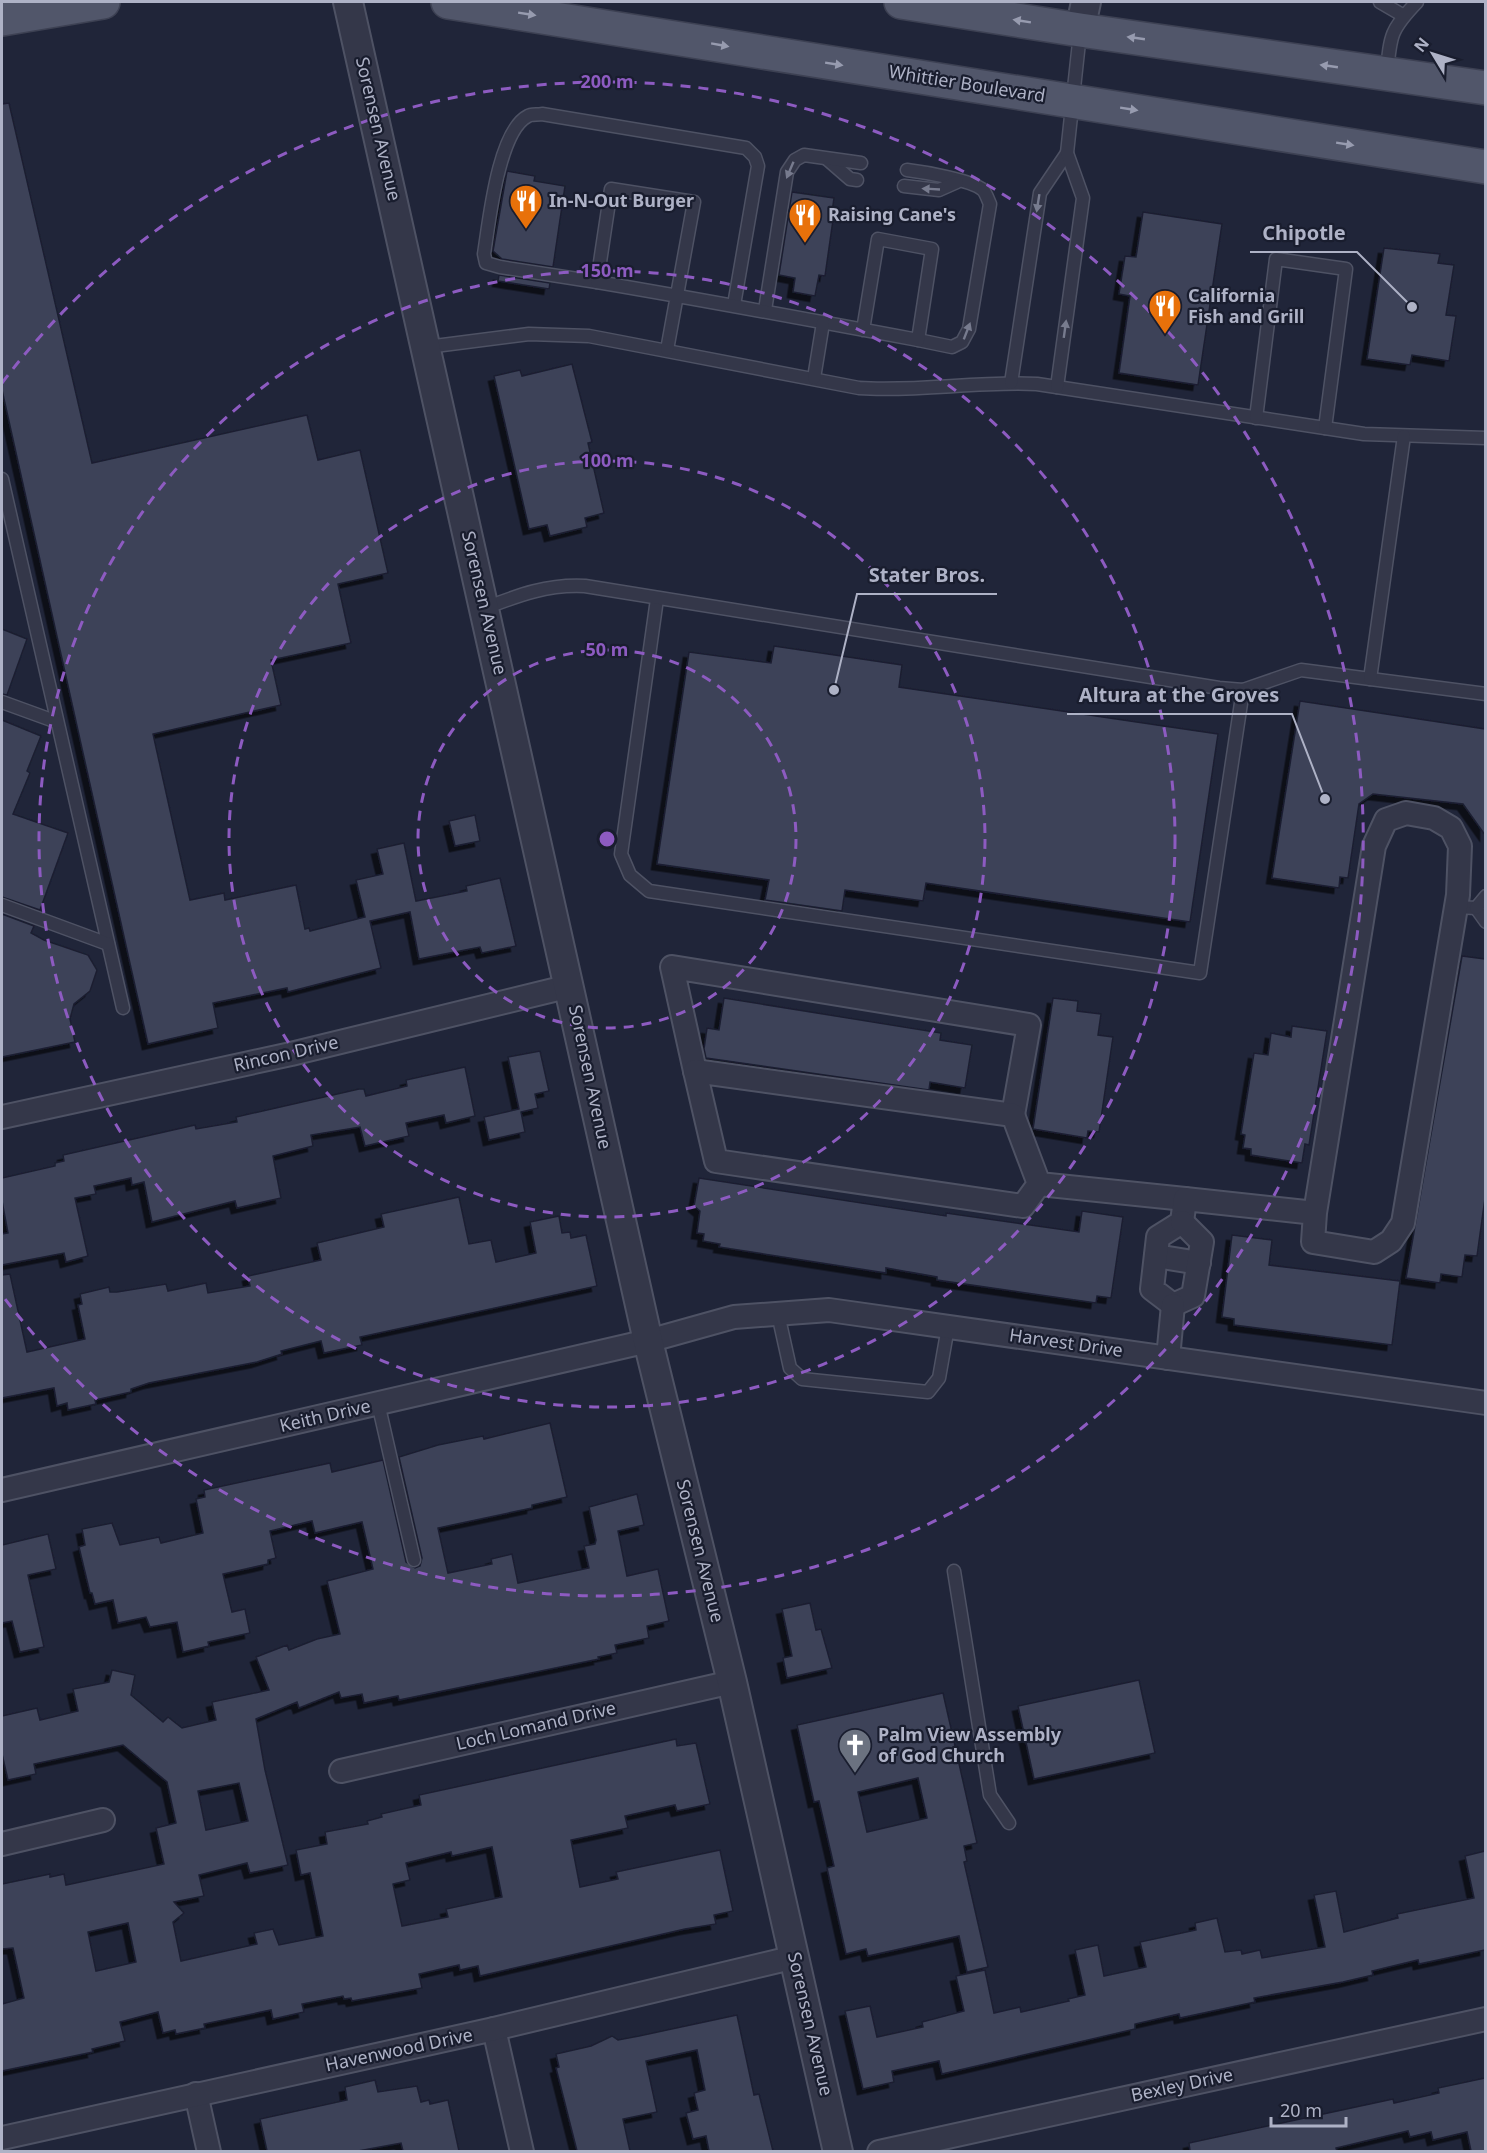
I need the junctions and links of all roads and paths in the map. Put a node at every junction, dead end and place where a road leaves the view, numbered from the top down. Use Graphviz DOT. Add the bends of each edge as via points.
graph roads {
  1 [pos="103,2"];
  2 [pos="348,2"];
  3 [pos="448,2"];
  4 [pos="901,2"];
  5 [pos="1380,2"];
  6 [pos="1418,2"];
  7 [pos="1083,16"];
  8 [pos="1404,16"];
  9 [pos="2,19"];
  10 [pos="1387,74"];
  11 [pos="1485,88"];
  12 [pos="1071,100"];
  13 [pos="1067,153"];
  14 [pos="827,159"];
  15 [pos="861,163"];
  16 [pos="1485,167"];
  17 [pos="907,170"];
  18 [pos="857,180"];
  19 [pos="957,182"];
  20 [pos="904,186"];
  21 [pos="597,282"];
  22 [pos="677,296"];
  23 [pos="734,305"];
  24 [pos="765,310"];
  25 [pos="823,323"];
  26 [pos="863,330"];
  27 [pos="918,340"];
  28 [pos="427,347"];
  29 [pos="667,350"];
  30 [pos="814,378"];
  31 [pos="1011,382"];
  32 [pos="1057,387"];
  33 [pos="1257,418"];
  34 [pos="1325,428"];
  35 [pos="1404,436"];
  36 [pos="1485,438"];
  37 [pos="2,479"];
  38 [pos="4,504"];
  39 [pos="657,598"];
  40 [pos="485,608"];
  41 [pos="1370,678"];
  42 [pos="1243,690"];
  43 [pos="1485,694"];
  44 [pos="2,702"];
  45 [pos="57,722"];
  46 [pos="1485,896"];
  47 [pos="2,905"];
  48 [pos="1466,908"];
  49 [pos="1485,922"];
  50 [pos="108,944"];
  51 [pos="570,986"];
  52 [pos="123,1008"];
  53 [pos="695,1071"];
  54 [pos="1013,1115"];
  55 [pos="2,1117"];
  56 [pos="1039,1184"];
  57 [pos="1185,1199"];
  58 [pos="1315,1213"];
  59 [pos="1182,1222"];
  60 [pos="1156,1256"];
  61 [pos="1199,1263"];
  62 [pos="1173,1305"];
  63 [pos="778,1314"];
  64 [pos="948,1327"];
  65 [pos="648,1341"];
  66 [pos="1168,1358"];
  67 [pos="378,1403"];
  68 [pos="1485,1403"];
  69 [pos="2,1490"];
  70 [pos="414,1560"];
  71 [pos="954,1570"];
  72 [pos="732,1682"];
  73 [pos="341,1771"];
  74 [pos="104,1820"];
  75 [pos="1008,1823"];
  76 [pos="2,1844"];
  77 [pos="795,1957"];
  78 [pos="1485,2019"];
  79 [pos="494,2029"];
  80 [pos="196,2094"];
  81 [pos="2,2138"];
  82 [pos="209,2151"];
  83 [pos="522,2151"];
  84 [pos="838,2151"];
  85 [pos="879,2151"];
  1 -- 9 [label="main road"];
  2 -- 28 [label="street, Sorensen Avenue"];
  3 -- 12 [label="main road, Whittier Boulevard, one-way"];
  7 -- 4 [label="main road, one-way"];
  5 -- 8 [label="lane"];
  6 -- 8 [label="lane"];
  10 -- 7 [label="main road, one-way"];
  7 -- 12 [label="lane"];
  8 -- 10 [label="lane" via="1395,24"];
  10 -- 11 [label="main road"];
  12 -- 13 [label="lane"];
  12 -- 16 [label="main road, Whittier Boulevard, one-way"];
  13 -- 31 [label="lane, one-way" via="1040,193"];
  32 -- 13 [label="lane, one-way" via="1083,198"];
  14 -- 15 [label="lane"];
  14 -- 18 [label="lane" via="849,179"];
  14 -- 24 [label="lane, one-way" via="804,155 787,172"];
  17 -- 19 [label="lane"];
  19 -- 20 [label="lane, one-way" via="939,190"];
  27 -- 19 [label="lane, one-way" via="952,347 962,342 969,329 990,204 983,190"];
  21 -- 22 [label="lane"];
  21 -- 22 [label="lane" via="611,189 694,202"];
  21 -- 23 [label="lane" via="486,263 484,255 501,158 519,124 529,115 746,148 758,166"];
  22 -- 23 [label="lane"];
  22 -- 29 [label="lane"];
  23 -- 24 [label="lane"];
  24 -- 25 [label="lane"];
  25 -- 26 [label="lane"];
  25 -- 30 [label="lane"];
  26 -- 27 [label="lane"];
  26 -- 27 [label="lane" via="878,239 932,249"];
  28 -- 29 [label="lane" via="562,333"];
  28 -- 40 [label="street, Sorensen Avenue"];
  29 -- 30 [label="lane"];
  30 -- 31 [label="lane" via="890,390"];
  31 -- 32 [label="lane"];
  32 -- 33 [label="lane"];
  33 -- 34 [label="lane"];
  33 -- 34 [label="lane" via="1276,259 1346,269"];
  34 -- 35 [label="lane"];
  35 -- 36 [label="lane"];
  35 -- 41 [label="lane"];
  37 -- 38 [label="lane"];
  38 -- 45 [label="lane"];
  39 -- 40 [label="lane" via="559,584"];
  39 -- 42 [label="lane"];
  39 -- 42 [label="lane" via="621,854 630,875 649,891 1200,973"];
  40 -- 51 [label="street, Sorensen Avenue"];
  41 -- 42 [label="lane" via="1301,670"];
  41 -- 43 [label="lane"];
  44 -- 45 [label="lane"];
  45 -- 50 [label="lane"];
  46 -- 48 [label="lane"];
  47 -- 50 [label="lane"];
  48 -- 49 [label="lane"];
  48 -- 58 [label="street" via="1403,1223 1391,1241 1374,1252 1312,1242"];
  48 -- 58 [label="street" via="1460,846 1451,828 1434,818 1406,813 1386,820 1374,846"];
  50 -- 52 [label="lane"];
  51 -- 55 [label="street, Rincon Drive" via="291,1054"];
  51 -- 65 [label="street, Sorensen Avenue"];
  53 -- 54 [label="street"];
  53 -- 54 [label="street" via="672,967 1029,1025"];
  53 -- 56 [label="street" via="716,1161 1023,1206"];
  54 -- 56 [label="street"];
  56 -- 57 [label="street"];
  57 -- 58 [label="street"];
  57 -- 59 [label="street"];
  59 -- 60 [label="street" via="1158,1237"];
  59 -- 61 [label="street" via="1202,1242"];
  60 -- 61 [label="street"];
  60 -- 62 [label="street" via="1152,1289"];
  61 -- 62 [label="street" via="1193,1296"];
  62 -- 66 [label="street"];
  63 -- 64 [label="street, Harvest Drive" via="829,1310"];
  63 -- 64 [label="lane" via="790,1368 802,1379 928,1392 939,1378"];
  63 -- 65 [label="street, Harvest Drive" via="734,1317"];
  64 -- 66 [label="street, Harvest Drive"];
  65 -- 67 [label="street, Keith Drive"];
  65 -- 72 [label="street, Sorensen Avenue"];
  66 -- 68 [label="street, Harvest Drive"];
  67 -- 69 [label="street, Keith Drive"];
  67 -- 70 [label="lane"];
  71 -- 75 [label="lane" via="990,1795"];
  72 -- 73 [label="street, Loch Lomand Drive"];
  72 -- 77 [label="street, Sorensen Avenue"];
  74 -- 76 [label="street"];
  77 -- 79 [label="street, Havenwood Drive"];
  77 -- 84 [label="street, Sorensen Avenue"];
  78 -- 85 [label="street, Bexley Drive"];
  79 -- 80 [label="street, Havenwood Drive"];
  79 -- 83 [label="street"];
  80 -- 81 [label="street, Havenwood Drive"];
  80 -- 82 [label="street"];
}
